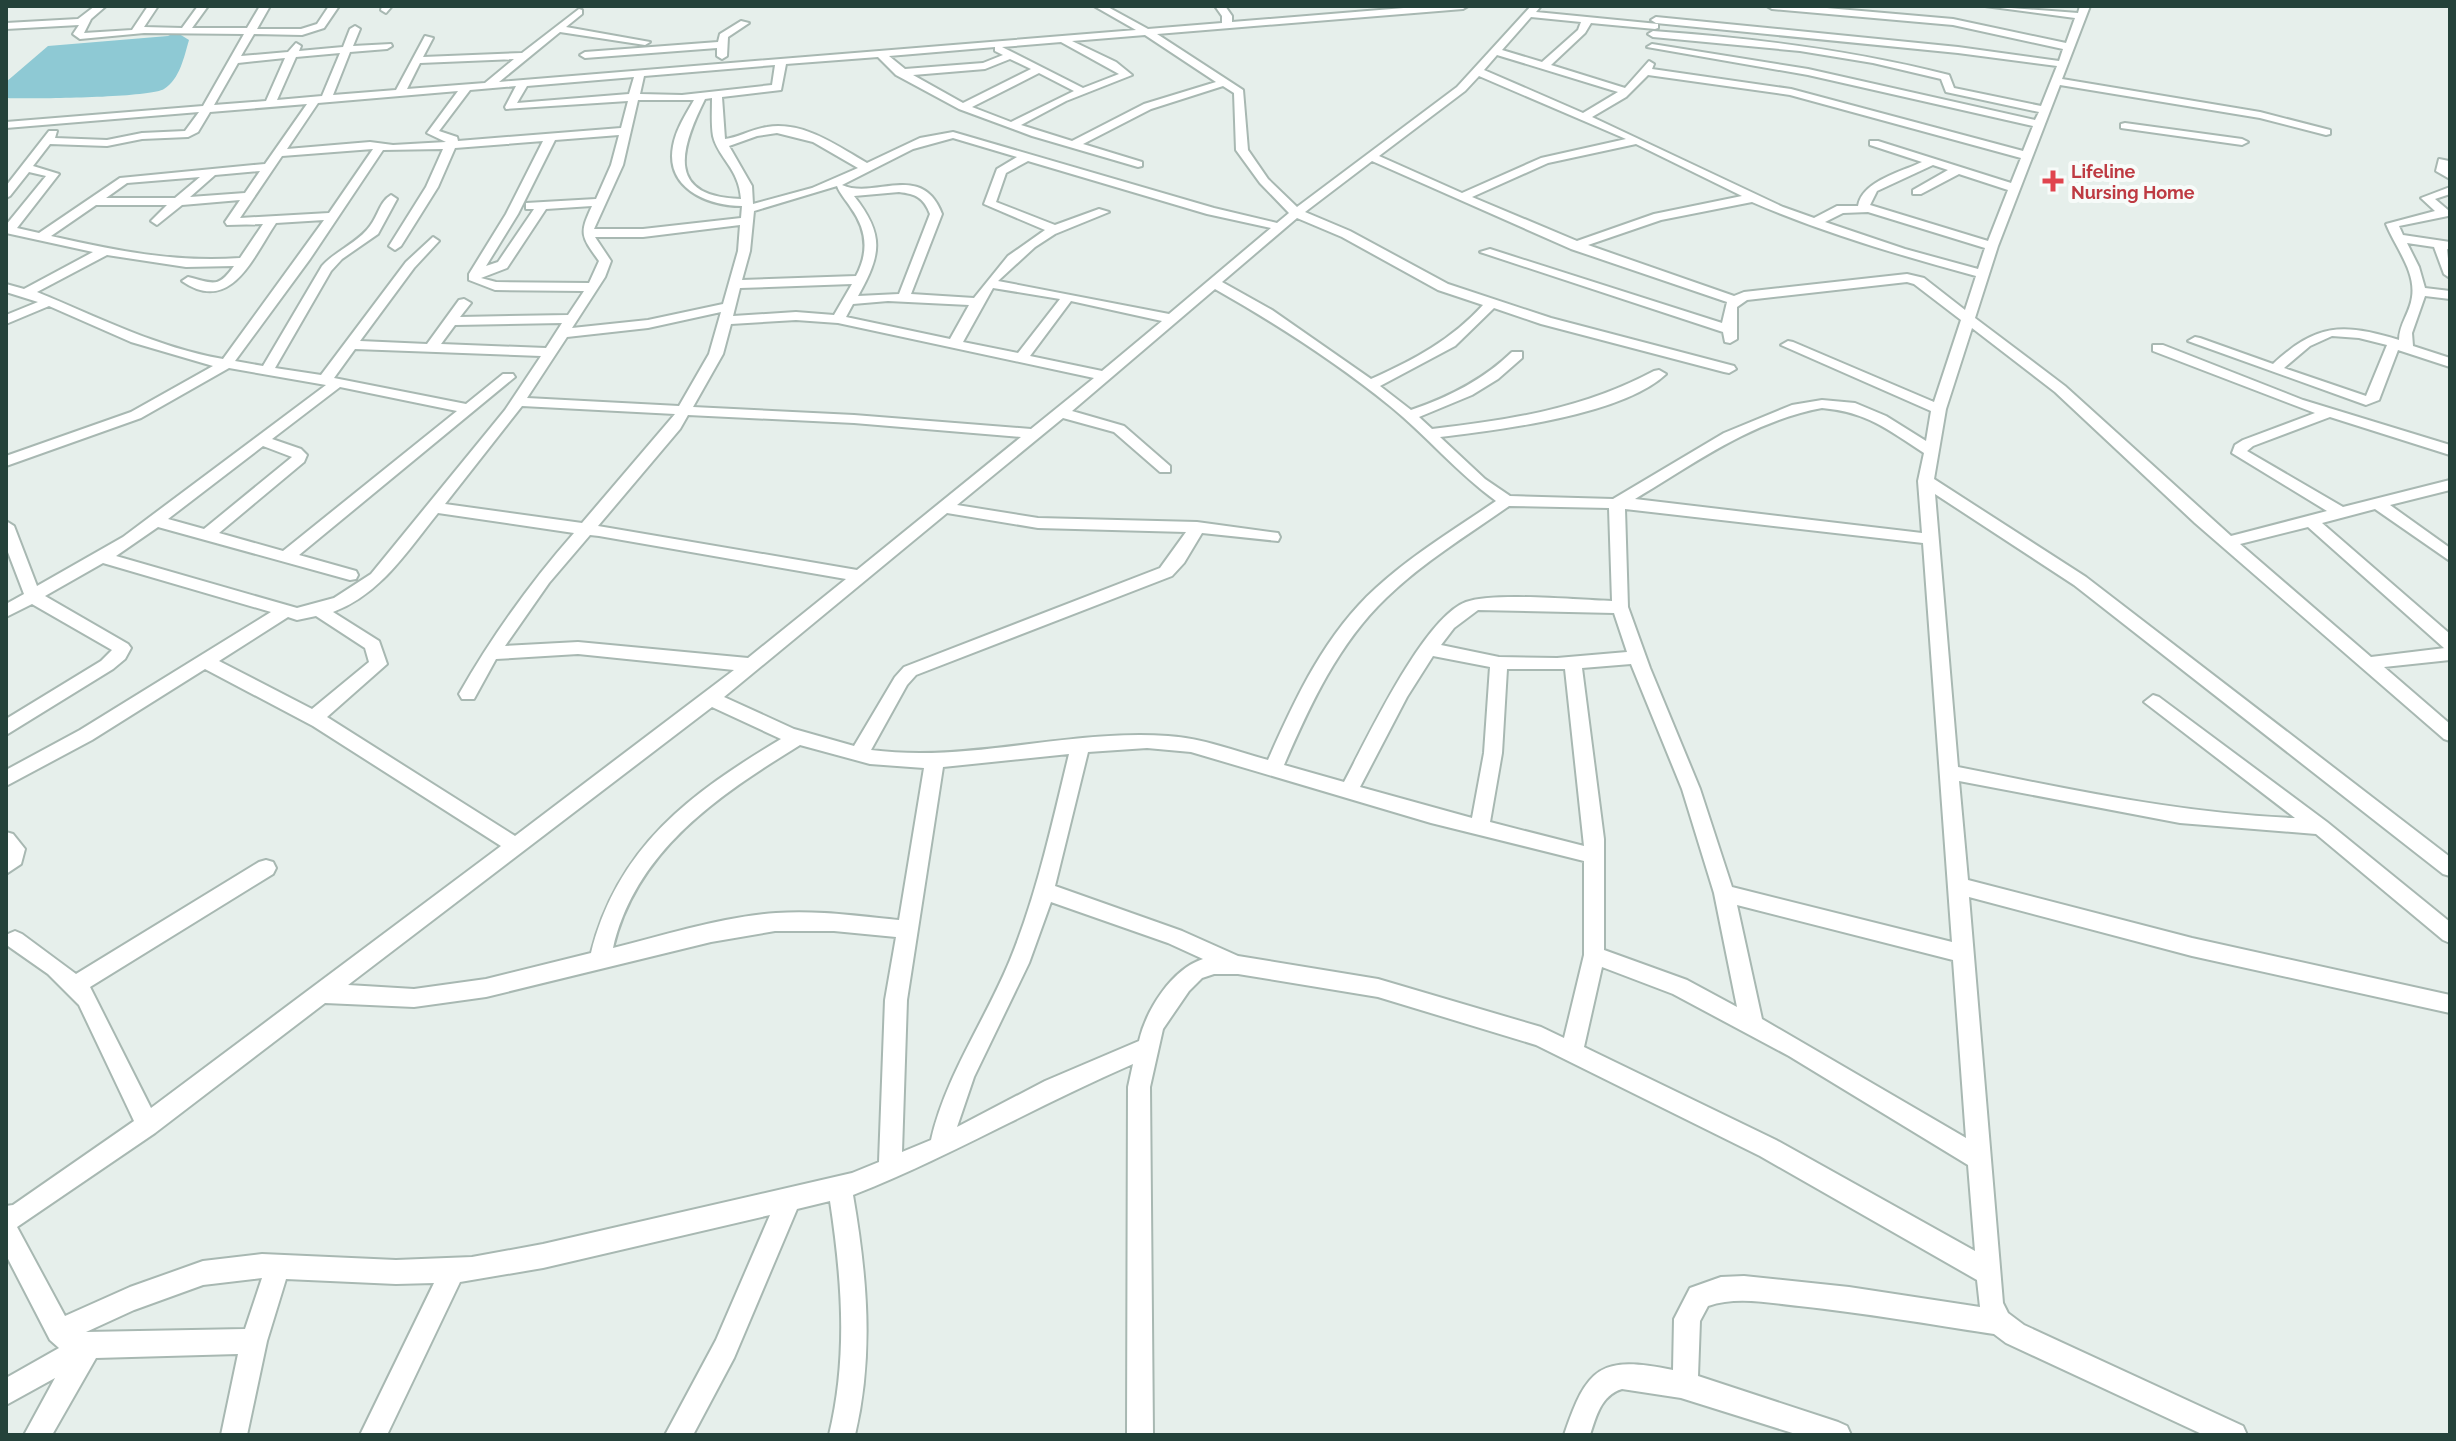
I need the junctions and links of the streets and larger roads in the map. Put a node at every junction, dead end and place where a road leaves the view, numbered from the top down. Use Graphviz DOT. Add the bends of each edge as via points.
graph roads {
  1 [pos="102,6"];
  2 [pos="153,6"];
  3 [pos="203,6"];
  4 [pos="265,6"];
  5 [pos="334,6"];
  6 [pos="1099,6"];
  7 [pos="1220,6"];
  8 [pos="1463,6"];
  9 [pos="1660,6"];
  10 [pos="1769,6"];
  11 [pos="1990,6"];
  12 [pos="1392,8"];
  13 [pos="1532,10"];
  14 [pos="2083,11"];
  15 [pos="579,12"];
  16 [pos="87,20"];
  17 [pos="1587,20"];
  18 [pos="744,23"];
  19 [pos="6,26"];
  20 [pos="1227,27"];
  21 [pos="1655,27"];
  22 [pos="355,29"];
  23 [pos="558,29"];
  24 [pos="185,30"];
  25 [pos="1771,31"];
  26 [pos="140,32"];
  27 [pos="249,32"];
  28 [pos="302,32"];
  29 [pos="1147,32"];
  30 [pos="604,36"];
  31 [pos="428,38"];
  32 [pos="1070,40"];
  33 [pos="645,42"];
  34 [pos="995,44"];
  35 [pos="722,45"];
  36 [pos="387,46"];
  37 [pos="1652,47"];
  38 [pos="346,50"];
  39 [pos="1496,51"];
  40 [pos="1044,52"];
  41 [pos="879,53"];
  42 [pos="292,55"];
  43 [pos="585,55"];
  44 [pos="524,56"];
  45 [pos="1008,56"];
  46 [pos="1032,57"];
  47 [pos="233,60"];
  48 [pos="417,60"];
  49 [pos="781,62"];
  50 [pos="1021,62"];
  51 [pos="1546,64"];
  52 [pos="2062,64"];
  53 [pos="722,66"];
  54 [pos="1038,70"];
  55 [pos="1477,71"];
  56 [pos="1647,72"];
  57 [pos="640,73"];
  58 [pos="900,73"];
  59 [pos="463,76"];
  60 [pos="574,79"];
  61 [pos="523,83"];
  62 [pos="684,83"];
  63 [pos="1225,83"];
  64 [pos="487,86"];
  65 [pos="1082,91"];
  66 [pos="1625,91"];
  67 [pos="400,92"];
  68 [pos="2125,92"];
  69 [pos="717,95"];
  70 [pos="701,96"];
  71 [pos="634,97"];
  72 [pos="320,99"];
  73 [pos="270,103"];
  74 [pos="963,107"];
  75 [pos="2125,107"];
  76 [pos="205,109"];
  77 [pos="1585,116"];
  78 [pos="2042,117"];
  79 [pos="63,120"];
  80 [pos="1015,124"];
  81 [pos="2201,124"];
  82 [pos="6,125"];
  83 [pos="626,131"];
  84 [pos="2326,132"];
  85 [pos="551,137"];
  86 [pos="1637,140"];
  87 [pos="47,141"];
  88 [pos="2242,142"];
  89 [pos="1874,143"];
  90 [pos="1075,144"];
  91 [pos="451,145"];
  92 [pos="723,145"];
  93 [pos="380,146"];
  94 [pos="279,153"];
  95 [pos="1028,156"];
  96 [pos="2027,156"];
  97 [pos="1371,157"];
  98 [pos="1933,161"];
  99 [pos="2443,161"];
  100 [pos="1138,164"];
  101 [pos="270,167"];
  102 [pos="26,168"];
  103 [pos="867,168"];
  104 [pos="1959,169"];
  105 [pos="213,171"];
  106 [pos="2450,176"];
  107 [pos="842,188"];
  108 [pos="2015,188"];
  109 [pos="2450,190"];
  110 [pos="1917,192"];
  111 [pos="6,194"];
  112 [pos="248,196"];
  113 [pos="1461,198"];
  114 [pos="1752,198"];
  115 [pos="391,199"];
  116 [pos="92,201"];
  117 [pos="178,202"];
  118 [pos="599,202"];
  119 [pos="542,206"];
  120 [pos="515,207"];
  121 [pos="1865,207"];
  122 [pos="748,211"];
  123 [pos="1103,212"];
  124 [pos="1296,213"];
  125 [pos="333,216"];
  126 [pos="2446,216"];
  127 [pos="157,221"];
  128 [pos="271,221"];
  129 [pos="1813,223"];
  130 [pos="1280,227"];
  131 [pos="1054,229"];
  132 [pos="10,233"];
  133 [pos="589,233"];
  134 [pos="41,237"];
  135 [pos="2398,238"];
  136 [pos="433,241"];
  137 [pos="2445,245"];
  138 [pos="395,246"];
  139 [pos="1575,246"];
  140 [pos="1992,246"];
  141 [pos="107,250"];
  142 [pos="1486,252"];
  143 [pos="245,261"];
  144 [pos="475,274"];
  145 [pos="1983,274"];
  146 [pos="2450,274"];
  147 [pos="861,280"];
  148 [pos="188,281"];
  149 [pos="1214,283"];
  150 [pos="736,284"];
  151 [pos="990,284"];
  152 [pos="593,287"];
  153 [pos="6,288"];
  154 [pos="2419,291"];
  155 [pos="26,293"];
  156 [pos="2450,295"];
  157 [pos="904,297"];
  158 [pos="1068,297"];
  159 [pos="1734,300"];
  160 [pos="848,301"];
  161 [pos="48,302"];
  162 [pos="977,302"];
  163 [pos="464,303"];
  164 [pos="1492,303"];
  165 [pos="728,313"];
  166 [pos="1969,317"];
  167 [pos="574,319"];
  168 [pos="838,319"];
  169 [pos="1172,319"];
  170 [pos="6,320"];
  171 [pos="451,321"];
  172 [pos="564,333"];
  173 [pos="2195,341"];
  174 [pos="955,343"];
  175 [pos="351,345"];
  176 [pos="1788,345"];
  177 [pos="2402,346"];
  178 [pos="2158,348"];
  179 [pos="430,349"];
  180 [pos="551,352"];
  181 [pos="1517,355"];
  182 [pos="1022,357"];
  183 [pos="2450,363"];
  184 [pos="226,364"];
  185 [pos="1729,369"];
  186 [pos="2275,369"];
  187 [pos="267,370"];
  188 [pos="1659,374"];
  189 [pos="1105,376"];
  190 [pos="508,377"];
  191 [pos="331,381"];
  192 [pos="1370,385"];
  193 [pos="518,402"];
  194 [pos="468,409"];
  195 [pos="1939,409"];
  196 [pos="683,411"];
  197 [pos="1060,413"];
  198 [pos="2328,413"];
  199 [pos="1409,416"];
  200 [pos="1035,434"];
  201 [pos="1429,434"];
  202 [pos="262,441"];
  203 [pos="1930,450"];
  204 [pos="2450,450"];
  205 [pos="6,461"];
  206 [pos="1165,469"];
  207 [pos="1926,481"];
  208 [pos="2450,485"];
  209 [pos="2430,490"];
  210 [pos="2450,497"];
  211 [pos="1506,501"];
  212 [pos="1617,503"];
  213 [pos="2380,505"];
  214 [pos="432,507"];
  215 [pos="944,508"];
  216 [pos="2343,514"];
  217 [pos="156,521"];
  218 [pos="2312,522"];
  219 [pos="6,526"];
  220 [pos="1197,527"];
  221 [pos="587,529"];
  222 [pos="206,536"];
  223 [pos="1272,537"];
  224 [pos="1930,539"];
  225 [pos="2228,542"];
  226 [pos="2450,556"];
  227 [pos="102,557"];
  228 [pos="285,558"];
  229 [pos="350,575"];
  230 [pos="860,576"];
  231 [pos="33,597"];
  232 [pos="1620,607"];
  233 [pos="6,611"];
  234 [pos="286,611"];
  235 [pos="321,612"];
  236 [pos="2450,644"];
  237 [pos="1429,649"];
  238 [pos="491,653"];
  239 [pos="2450,654"];
  240 [pos="1638,657"];
  241 [pos="206,662"];
  242 [pos="1499,663"];
  243 [pos="1573,663"];
  244 [pos="2369,663"];
  245 [pos="751,665"];
  246 [pos="468,694"];
  247 [pos="711,698"];
  248 [pos="2153,702"];
  249 [pos="314,718"];
  250 [pos="6,728"];
  251 [pos="2450,734"];
  252 [pos="800,736"];
  253 [pos="1080,745"];
  254 [pos="859,754"];
  255 [pos="935,760"];
  256 [pos="1273,770"];
  257 [pos="1949,772"];
  258 [pos="6,779"];
  259 [pos="1349,791"];
  260 [pos="1480,827"];
  261 [pos="2320,827"];
  262 [pos="6,840"];
  263 [pos="516,846"];
  264 [pos="1594,856"];
  265 [pos="6,866"];
  266 [pos="266,868"];
  267 [pos="2450,868"];
  268 [pos="1958,886"];
  269 [pos="1045,891"];
  270 [pos="1724,893"];
  271 [pos="907,929"];
  272 [pos="2450,934"];
  273 [pos="15,940"];
  274 [pos="1963,954"];
  275 [pos="1594,955"];
  276 [pos="599,962"];
  277 [pos="1238,965"];
  278 [pos="74,986"];
  279 [pos="321,993"];
  280 [pos="2450,1004"];
  281 [pos="1752,1025"];
  282 [pos="1148,1047"];
  283 [pos="1572,1051"];
  284 [pos="147,1125"];
  285 [pos="941,1147"];
  286 [pos="1980,1159"];
  287 [pos="890,1168"];
  288 [pos="840,1187"];
  289 [pos="789,1199"];
  290 [pos="9,1222"];
  291 [pos="278,1267"];
  292 [pos="453,1270"];
  293 [pos="1989,1273"];
  294 [pos="1999,1322"];
  295 [pos="59,1331"];
  296 [pos="254,1341"];
  297 [pos="89,1345"];
  298 [pos="1685,1385"];
  299 [pos="6,1392"];
  300 [pos="37,1435"];
  301 [pos="234,1435"];
  302 [pos="373,1435"];
  303 [pos="678,1435"];
  304 [pos="842,1435"];
  305 [pos="1140,1435"];
  306 [pos="1577,1435"];
  307 [pos="1838,1435"];
  308 [pos="2234,1435"];
  1 -- 16 [label="street"];
  2 -- 26 [label="street" via="137,27"];
  3 -- 24 [label="street"];
  4 -- 27 [label="street"];
  5 -- 28 [label="street" via="321,26"];
  6 -- 29 [label="street"];
  7 -- 20 [label="street"];
  8 -- 12 [label="street"];
  9 -- 21 [label="street"];
  10 -- 25 [label="street"];
  10 -- 52 [label="street" via="1953,22"];
  11 -- 14 [label="street"];
  12 -- 20 [label="street"];
  13 -- 17 [label="street"];
  13 -- 39 [label="street"];
  14 -- 52 [label="street"];
  15 -- 23 [label="street"];
  16 -- 19 [label="street"];
  16 -- 26 [label="street" via="80,36"];
  17 -- 21 [label="street"];
  17 -- 51 [label="street"];
  18 -- 35 [label="street" via="724,34"];
  20 -- 29 [label="street"];
  21 -- 25 [label="street"];
  21 -- 37 [label="street"];
  21 -- 78 [label="street" via="1883,61 1945,77 1950,90"];
  22 -- 38 [label="street"];
  23 -- 30 [label="street"];
  23 -- 44 [label="street"];
  24 -- 26 [label="street"];
  24 -- 27 [label="street"];
  25 -- 52 [label="street"];
  27 -- 28 [label="street"];
  27 -- 47 [label="street"];
  28 -- 42 [label="street"];
  29 -- 32 [label="street"];
  29 -- 63 [label="street"];
  30 -- 33 [label="street"];
  30 -- 43 [label="street"];
  31 -- 48 [label="street"];
  32 -- 34 [label="street"];
  32 -- 40 [label="street"];
  32 -- 65 [label="street" via="1127,74"];
  34 -- 41 [label="street"];
  34 -- 45 [label="street"];
  35 -- 43 [label="street"];
  35 -- 53 [label="street"];
  36 -- 38 [label="street"];
  37 -- 56 [label="street"];
  37 -- 78 [label="street"];
  38 -- 42 [label="street"];
  38 -- 72 [label="street"];
  39 -- 51 [label="street"];
  39 -- 55 [label="street"];
  41 -- 49 [label="street"];
  41 -- 58 [label="street"];
  42 -- 47 [label="street"];
  42 -- 73 [label="street"];
  43 -- 60 [label="street"];
  44 -- 59 [label="street"];
  44 -- 64 [label="street"];
  45 -- 50 [label="street"];
  45 -- 58 [label="street" via="985,66"];
  46 -- 50 [label="street"];
  47 -- 76 [label="street"];
  48 -- 59 [label="street"];
  48 -- 67 [label="street"];
  49 -- 53 [label="street"];
  49 -- 69 [label="street" via="777,88"];
  50 -- 54 [label="street"];
  51 -- 66 [label="street"];
  52 -- 68 [label="street"];
  52 -- 78 [label="street"];
  53 -- 62 [label="street"];
  54 -- 65 [label="street"];
  54 -- 74 [label="street"];
  55 -- 77 [label="street"];
  55 -- 97 [label="street"];
  56 -- 66 [label="street"];
  56 -- 96 [label="street" via="1791,92"];
  57 -- 60 [label="street"];
  57 -- 62 [label="street"];
  57 -- 71 [label="street"];
  58 -- 74 [label="street"];
  59 -- 64 [label="street"];
  59 -- 67 [label="street"];
  59 -- 91 [label="street" via="432,133 452,137"];
  60 -- 61 [label="street"];
  61 -- 64 [label="street"];
  61 -- 71 [label="street" via="510,107"];
  62 -- 70 [label="street"];
  62 -- 71 [label="street"];
  63 -- 90 [label="street" via="1146,105"];
  63 -- 124 [label="street" via="1239,92 1242,150"];
  65 -- 80 [label="street"];
  66 -- 77 [label="street"];
  67 -- 72 [label="street"];
  68 -- 75 [label="street"];
  68 -- 84 [label="street"];
  69 -- 70 [label="street"];
  69 -- 92 [label="street"];
  70 -- 122 [label="street" via="678,147 683,178 699,195"];
  71 -- 83 [label="street"];
  72 -- 73 [label="street"];
  72 -- 94 [label="street"];
  73 -- 76 [label="street"];
  74 -- 80 [label="street"];
  76 -- 79 [label="street"];
  76 -- 87 [label="street" via="194,130 179,137"];
  77 -- 86 [label="street"];
  78 -- 96 [label="street"];
  79 -- 82 [label="street"];
  79 -- 87 [label="street"];
  80 -- 90 [label="street"];
  81 -- 88 [label="street" via="2125,113 2125,131"];
  83 -- 85 [label="street"];
  83 -- 118 [label="street"];
  85 -- 91 [label="street"];
  85 -- 120 [label="street"];
  86 -- 113 [label="street" via="1545,160"];
  86 -- 114 [label="street"];
  87 -- 102 [label="street"];
  89 -- 98 [label="street"];
  90 -- 100 [label="street"];
  91 -- 93 [label="street"];
  91 -- 138 [label="street"];
  92 -- 103 [label="street" via="784,129"];
  92 -- 122 [label="street" via="739,169"];
  93 -- 94 [label="street"];
  93 -- 125 [label="street"];
  94 -- 101 [label="street"];
  95 -- 103 [label="street" via="949,135"];
  95 -- 130 [label="street"];
  95 -- 131 [label="street" via="1001,171 990,204"];
  96 -- 108 [label="street"];
  97 -- 113 [label="street"];
  97 -- 124 [label="street"];
  98 -- 104 [label="street"];
  98 -- 121 [label="street" via="1873,189"];
  99 -- 106 [label="street" via="2442,171"];
  101 -- 105 [label="street"];
  101 -- 112 [label="street"];
  102 -- 111 [label="street"];
  102 -- 132 [label="street" via="53,174"];
  103 -- 107 [label="street"];
  104 -- 108 [label="street"];
  104 -- 110 [label="street"];
  105 -- 116 [label="street" via="124,180"];
  105 -- 117 [label="street"];
  107 -- 122 [label="street"];
  107 -- 147 [label="street" via="871,239 871,262"];
  107 -- 157 [label="street" via="915,189 935,205"];
  108 -- 140 [label="street"];
  109 -- 126 [label="street" via="2427,198"];
  112 -- 117 [label="street"];
  112 -- 128 [label="street" via="231,222"];
  113 -- 139 [label="street"];
  114 -- 129 [label="street"];
  114 -- 139 [label="street" via="1688,209"];
  115 -- 187 [label="street" via="374,231 326,269"];
  116 -- 117 [label="street"];
  116 -- 134 [label="street"];
  117 -- 127 [label="street"];
  118 -- 119 [label="street"];
  118 -- 133 [label="street"];
  119 -- 120 [label="street"];
  119 -- 144 [label="street" via="503,265"];
  120 -- 144 [label="street"];
  121 -- 129 [label="street" via="1841,209"];
  121 -- 140 [label="street"];
  122 -- 133 [label="street" via="643,233"];
  122 -- 150 [label="street"];
  123 -- 131 [label="street"];
  124 -- 130 [label="street"];
  124 -- 164 [label="street" via="1443,287"];
  125 -- 128 [label="street"];
  125 -- 184 [label="street"];
  126 -- 135 [label="street" via="2394,222"];
  128 -- 143 [label="street"];
  129 -- 145 [label="street"];
  130 -- 149 [label="street"];
  131 -- 151 [label="street" via="1033,240"];
  132 -- 134 [label="street"];
  133 -- 152 [label="street" via="605,261"];
  134 -- 141 [label="street"];
  135 -- 137 [label="street"];
  135 -- 154 [label="street"];
  136 -- 175 [label="street"];
  137 -- 146 [label="street"];
  139 -- 159 [label="street"];
  140 -- 145 [label="street"];
  141 -- 143 [label="street" via="196,265"];
  141 -- 155 [label="street"];
  142 -- 159 [label="street" via="1730,334"];
  143 -- 148 [label="street" via="222,287"];
  144 -- 152 [label="street" via="482,285"];
  145 -- 166 [label="street"];
  147 -- 150 [label="street"];
  147 -- 160 [label="street"];
  149 -- 169 [label="street"];
  149 -- 192 [label="street"];
  150 -- 165 [label="street"];
  151 -- 158 [label="street"];
  151 -- 162 [label="street"];
  152 -- 167 [label="street"];
  153 -- 155 [label="street"];
  154 -- 156 [label="street"];
  154 -- 177 [label="street"];
  155 -- 161 [label="street"];
  157 -- 160 [label="street"];
  157 -- 162 [label="street"];
  158 -- 169 [label="street"];
  158 -- 182 [label="street"];
  159 -- 166 [label="street" via="1915,278"];
  160 -- 168 [label="street"];
  161 -- 170 [label="street"];
  161 -- 184 [label="street" via="147,343"];
  162 -- 174 [label="street"];
  163 -- 171 [label="street"];
  164 -- 185 [label="street"];
  164 -- 192 [label="street" via="1442,352"];
  165 -- 168 [label="street"];
  165 -- 172 [label="street"];
  165 -- 196 [label="street" via="716,354"];
  166 -- 195 [label="street"];
  166 -- 225 [label="street" via="2060,389"];
  167 -- 171 [label="street"];
  167 -- 172 [label="street"];
  168 -- 174 [label="street"];
  169 -- 189 [label="street"];
  171 -- 179 [label="street"];
  172 -- 180 [label="street"];
  173 -- 186 [label="street"];
  174 -- 182 [label="street"];
  175 -- 179 [label="street"];
  175 -- 191 [label="street"];
  176 -- 195 [label="street"];
  177 -- 183 [label="street"];
  177 -- 186 [label="street" via="2358,331 2332,331 2304,343"];
  177 -- 186 [label="street" via="2393,345 2370,401"];
  178 -- 198 [label="street"];
  179 -- 180 [label="street"];
  180 -- 193 [label="street"];
  181 -- 199 [label="street" via="1477,389"];
  182 -- 189 [label="street"];
  184 -- 187 [label="street"];
  184 -- 205 [label="street" via="136,415"];
  187 -- 191 [label="street"];
  188 -- 201 [label="street" via="1592,407 1545,419"];
  189 -- 197 [label="street"];
  190 -- 194 [label="street"];
  191 -- 194 [label="street"];
  191 -- 202 [label="street"];
  192 -- 199 [label="street"];
  193 -- 196 [label="street"];
  193 -- 214 [label="street"];
  194 -- 228 [label="street"];
  195 -- 203 [label="street"];
  196 -- 200 [label="street"];
  196 -- 221 [label="street"];
  197 -- 200 [label="street"];
  197 -- 206 [label="street" via="1121,429"];
  198 -- 204 [label="street"];
  198 -- 216 [label="street" via="2248,443 2239,453"];
  199 -- 201 [label="street"];
  200 -- 215 [label="street"];
  201 -- 211 [label="street"];
  202 -- 217 [label="street"];
  202 -- 222 [label="street" via="296,452 299,459"];
  203 -- 207 [label="street"];
  203 -- 212 [label="street" via="1853,407 1821,404 1758,421"];
  207 -- 224 [label="street"];
  207 -- 267 [label="street" via="2080,581"];
  208 -- 209 [label="street"];
  209 -- 210 [label="street"];
  209 -- 213 [label="street"];
  211 -- 212 [label="street"];
  211 -- 256 [label="street" via="1366,608 1304,699"];
  212 -- 224 [label="street"];
  212 -- 232 [label="street"];
  213 -- 216 [label="street"];
  213 -- 226 [label="street"];
  214 -- 221 [label="street"];
  214 -- 235 [label="street" via="377,578 350,600"];
  215 -- 220 [label="street" via="1038,523"];
  215 -- 230 [label="street"];
  216 -- 218 [label="street"];
  217 -- 222 [label="street"];
  217 -- 227 [label="street"];
  218 -- 225 [label="street"];
  218 -- 236 [label="street"];
  219 -- 231 [label="street"];
  220 -- 223 [label="street"];
  220 -- 254 [label="street" via="1166,572 910,671"];
  221 -- 230 [label="street"];
  221 -- 238 [label="street" via="543,579"];
  222 -- 228 [label="street"];
  224 -- 257 [label="street"];
  225 -- 244 [label="street"];
  227 -- 231 [label="street"];
  227 -- 234 [label="street"];
  228 -- 229 [label="street"];
  230 -- 245 [label="street"];
  231 -- 233 [label="street"];
  231 -- 250 [label="street" via="122,648 107,665"];
  232 -- 237 [label="street" via="1474,605 1463,610"];
  232 -- 240 [label="street"];
  234 -- 235 [label="street"];
  234 -- 241 [label="street"];
  235 -- 249 [label="street" via="373,645 378,664"];
  237 -- 242 [label="street"];
  237 -- 259 [label="street"];
  238 -- 245 [label="street" via="578,648"];
  238 -- 246 [label="street"];
  239 -- 244 [label="street"];
  240 -- 243 [label="street"];
  240 -- 270 [label="street" via="1691,789"];
  241 -- 249 [label="street"];
  241 -- 258 [label="street"];
  242 -- 243 [label="street"];
  242 -- 260 [label="street" via="1493,753"];
  243 -- 264 [label="street"];
  244 -- 251 [label="street"];
  245 -- 247 [label="street"];
  247 -- 252 [label="street" via="738,714"];
  247 -- 263 [label="street"];
  248 -- 261 [label="street"];
  249 -- 263 [label="street"];
  252 -- 254 [label="street"];
  252 -- 276 [label="street" via="721,785 674,825 641,863 617,903"];
  253 -- 255 [label="street"];
  253 -- 256 [label="street" via="1163,741"];
  253 -- 269 [label="street"];
  254 -- 255 [label="street"];
  255 -- 271 [label="street"];
  256 -- 259 [label="street"];
  257 -- 261 [label="street" via="2221,821"];
  257 -- 268 [label="street"];
  259 -- 260 [label="street"];
  260 -- 264 [label="street"];
  261 -- 272 [label="street"];
  262 -- 265 [label="street" via="15,849"];
  263 -- 279 [label="street"];
  264 -- 275 [label="street"];
  266 -- 278 [label="street"];
  268 -- 274 [label="street"];
  268 -- 280 [label="street" via="2192,947"];
  269 -- 277 [label="street"];
  269 -- 285 [label="street" via="1016,972 956,1089"];
  270 -- 274 [label="street"];
  270 -- 281 [label="street"];
  271 -- 276 [label="street" via="775,922"];
  271 -- 287 [label="street" via="896,1000"];
  273 -- 278 [label="street"];
  274 -- 286 [label="street"];
  275 -- 281 [label="street" via="1680,987"];
  275 -- 283 [label="street"];
  276 -- 279 [label="street" via="414,998"];
  277 -- 282 [label="street" via="1195,971 1153,1026"];
  277 -- 283 [label="street" via="1378,988"];
  278 -- 284 [label="street" via="99,1019"];
  279 -- 284 [label="street"];
  281 -- 286 [label="street"];
  282 -- 285 [label="street" via="1053,1088"];
  282 -- 305 [label="street" via="1139,1087"];
  283 -- 293 [label="street" via="1768,1148"];
  284 -- 290 [label="street"];
  285 -- 287 [label="street"];
  286 -- 293 [label="street"];
  287 -- 288 [label="street"];
  288 -- 289 [label="street"];
  288 -- 304 [label="street" via="855,1337"];
  289 -- 292 [label="street" via="543,1256"];
  289 -- 303 [label="street" via="732,1335"];
  290 -- 295 [label="street"];
  291 -- 292 [label="street"];
  291 -- 295 [label="street" via="203,1273"];
  291 -- 296 [label="street"];
  292 -- 302 [label="street"];
  293 -- 294 [label="street" via="1991,1303"];
  294 -- 298 [label="street" via="1849,1299 1721,1289 1699,1297 1687,1319"];
  294 -- 308 [label="street"];
  295 -- 297 [label="street"];
  296 -- 297 [label="street"];
  296 -- 301 [label="street"];
  297 -- 299 [label="street"];
  297 -- 300 [label="street"];
  298 -- 306 [label="street" via="1630,1375 1606,1381 1593,1395"];
  298 -- 307 [label="street"];
}
